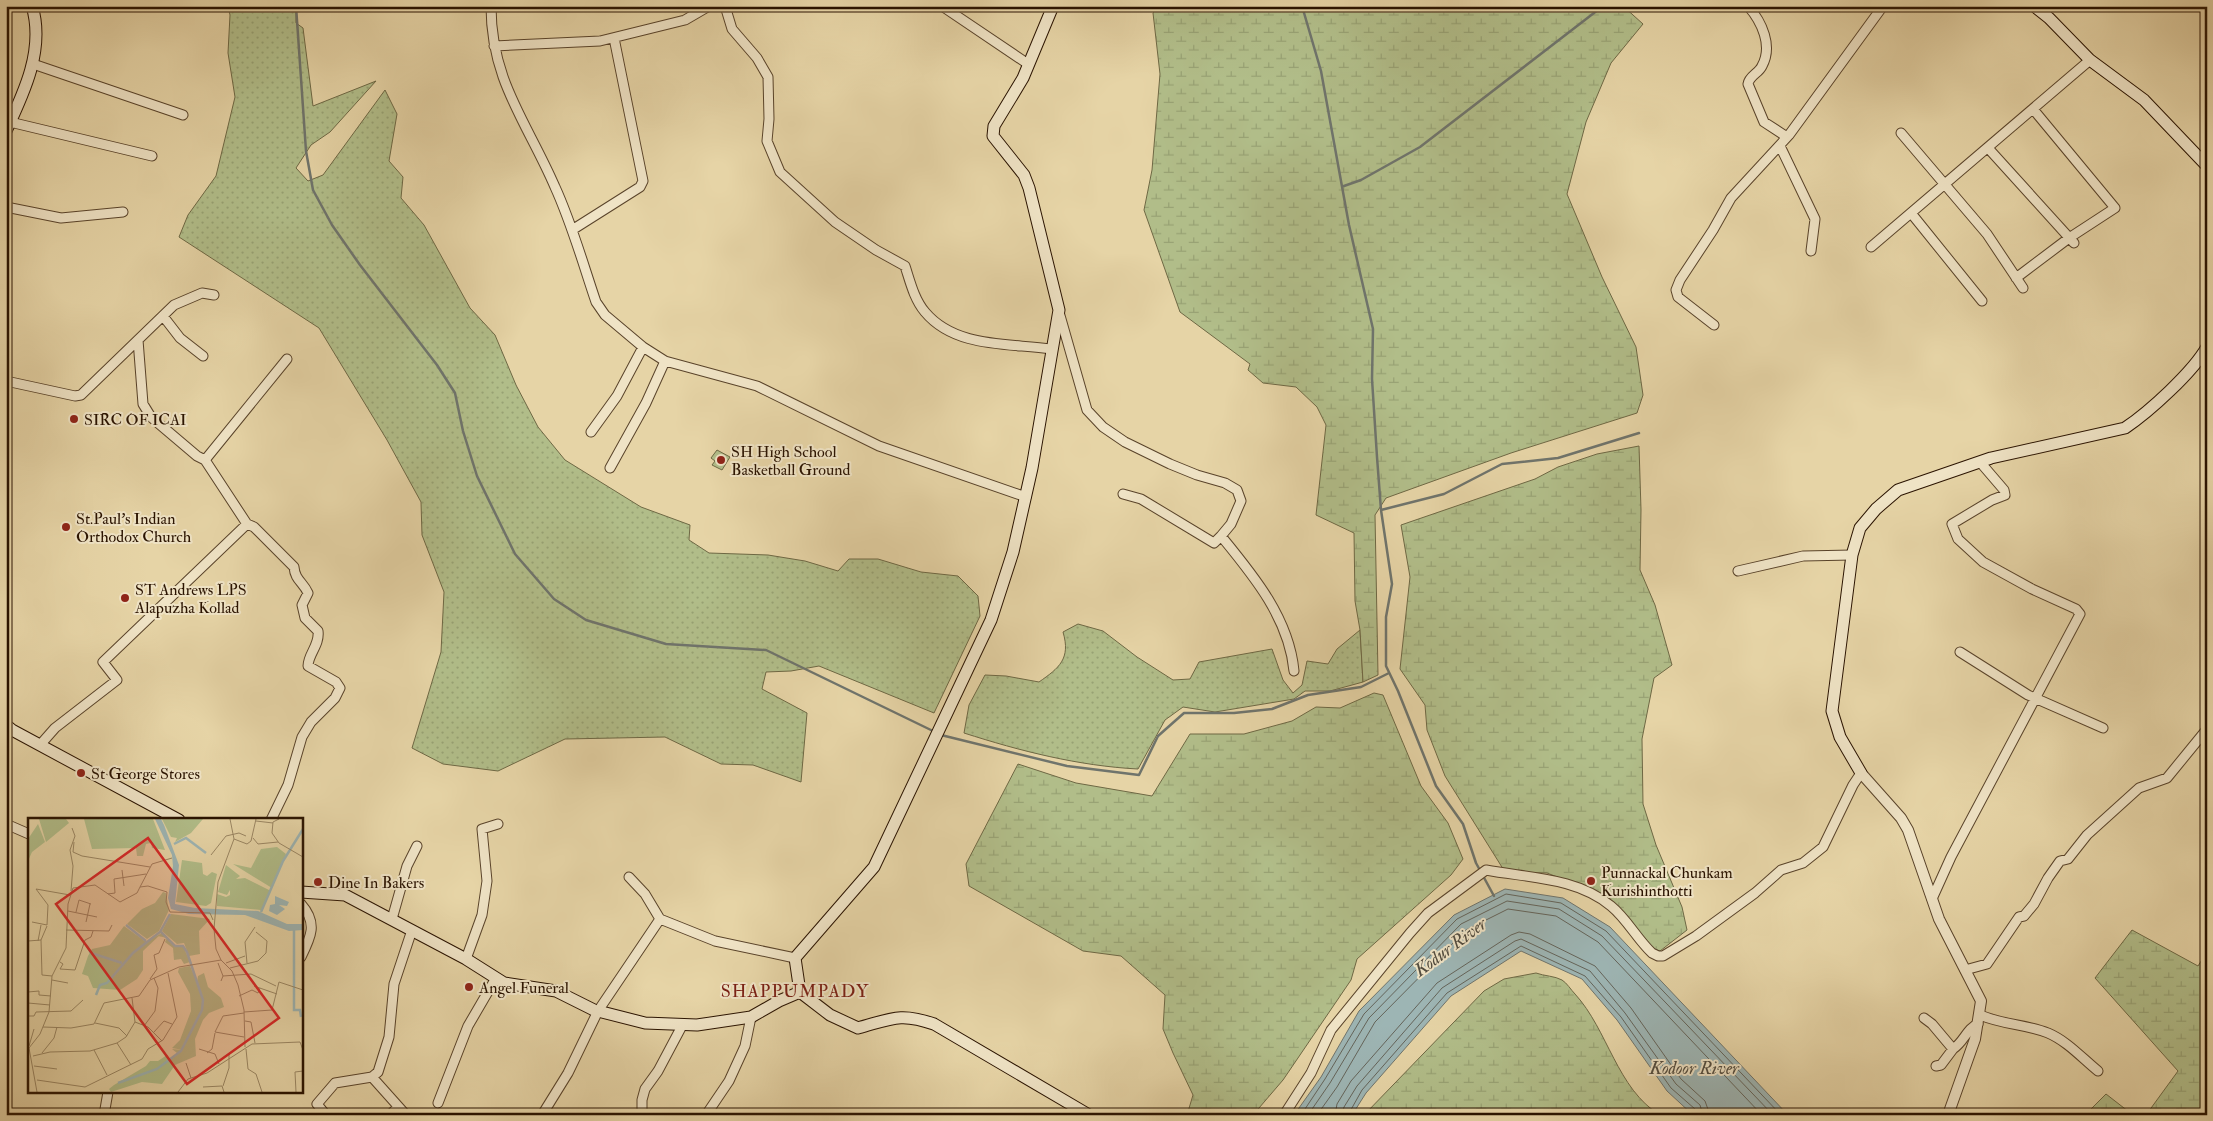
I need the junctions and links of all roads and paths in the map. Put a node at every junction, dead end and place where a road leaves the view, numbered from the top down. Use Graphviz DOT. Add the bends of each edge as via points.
graph roads {
  1 [pos="32,6"];
  2 [pos="491,6"];
  3 [pos="709,6"];
  4 [pos="725,6"];
  5 [pos="942,6"];
  6 [pos="1052,6"];
  7 [pos="1748,6"];
  8 [pos="1883,6"];
  9 [pos="2034,6"];
  10 [pos="614,38"];
  11 [pos="494,46"];
  12 [pos="2090,60"];
  13 [pos="33,64"];
  14 [pos="1028,64"];
  15 [pos="2033,110"];
  16 [pos="183,115"];
  17 [pos="8,127"];
  18 [pos="1901,133"];
  19 [pos="1787,137"];
  20 [pos="1780,146"];
  21 [pos="1988,148"];
  22 [pos="152,156"];
  23 [pos="2205,160"];
  24 [pos="1944,186"];
  25 [pos="6,207"];
  26 [pos="123,212"];
  27 [pos="1911,214"];
  28 [pos="572,230"];
  29 [pos="2071,241"];
  30 [pos="1871,247"];
  31 [pos="1811,252"];
  32 [pos="2016,278"];
  33 [pos="2023,288"];
  34 [pos="214,295"];
  35 [pos="1982,301"];
  36 [pos="1059,310"];
  37 [pos="163,316"];
  38 [pos="1714,326"];
  39 [pos="138,340"];
  40 [pos="642,347"];
  41 [pos="2207,347"];
  42 [pos="1051,349"];
  43 [pos="203,356"];
  44 [pos="287,359"];
  45 [pos="665,361"];
  46 [pos="6,381"];
  47 [pos="590,432"];
  48 [pos="205,460"];
  49 [pos="1980,462"];
  50 [pos="610,468"];
  51 [pos="1123,494"];
  52 [pos="1026,497"];
  53 [pos="247,524"];
  54 [pos="1221,536"];
  55 [pos="1852,555"];
  56 [pos="1738,571"];
  57 [pos="1960,652"];
  58 [pos="1294,671"];
  59 [pos="2035,698"];
  60 [pos="6,725"];
  61 [pos="2103,728"];
  62 [pos="2207,730"];
  63 [pos="40,745"];
  64 [pos="1862,772"];
  65 [pos="175,818"];
  66 [pos="272,818"];
  67 [pos="6,824"];
  68 [pos="498,824"];
  69 [pos="28,834"];
  70 [pos="417,846"];
  71 [pos="629,877"];
  72 [pos="302,892"];
  73 [pos="1932,899"];
  74 [pos="302,905"];
  75 [pos="392,919"];
  76 [pos="660,919"];
  77 [pos="412,930"];
  78 [pos="302,955"];
  79 [pos="795,958"];
  80 [pos="466,959"];
  81 [pos="1965,970"];
  82 [pos="496,978"];
  83 [pos="800,992"];
  84 [pos="598,1011"];
  85 [pos="751,1017"];
  86 [pos="1924,1018"];
  87 [pos="1979,1020"];
  88 [pos="683,1024"];
  89 [pos="1953,1049"];
  90 [pos="1936,1066"];
  91 [pos="2098,1071"];
  92 [pos="372,1077"];
  93 [pos="108,1094"];
  94 [pos="438,1102"];
  95 [pos="398,1108"];
  96 [pos="104,1115"];
  97 [pos="326,1115"];
  98 [pos="390,1115"];
  99 [pos="406,1115"];
  100 [pos="542,1115"];
  101 [pos="642,1115"];
  102 [pos="706,1115"];
  103 [pos="1089,1115"];
  104 [pos="1284,1115"];
  105 [pos="1948,1115"];
  1 -- 13 [label="main road" via="37,35"];
  2 -- 11 [label="street"];
  3 -- 10 [label="street" via="685,20"];
  4 -- 42 [label="street" via="732,28 768,77 766,141 780,172 835,222 905,266 924,311 944,330 990,344"];
  5 -- 14 [label="street"];
  6 -- 14 [label="main road"];
  7 -- 19 [label="street" via="1758,18 1768,48 1763,65 1748,84 1764,122"];
  8 -- 19 [label="street"];
  9 -- 12 [label="main road"];
  10 -- 11 [label="street"];
  10 -- 28 [label="street" via="643,181 640,187"];
  11 -- 28 [label="street" via="504,85 556,188"];
  12 -- 15 [label="street"];
  12 -- 23 [label="main road" via="2144,100"];
  13 -- 16 [label="street"];
  13 -- 17 [label="main road"];
  14 -- 36 [label="main road" via="994,126 993,136 1024,175 1029,188"];
  15 -- 21 [label="street"];
  15 -- 29 [label="street" via="2115,208"];
  17 -- 22 [label="street"];
  18 -- 24 [label="street"];
  19 -- 20 [label="street"];
  20 -- 31 [label="street" via="1814,213 1816,225"];
  20 -- 38 [label="street" via="1740,185 1688,265 1676,290 1678,297"];
  21 -- 24 [label="street"];
  21 -- 29 [label="street"];
  24 -- 27 [label="street"];
  24 -- 32 [label="street" via="1986,234"];
  25 -- 26 [label="street" via="61,218"];
  27 -- 30 [label="street"];
  27 -- 35 [label="street"];
  28 -- 40 [label="street" via="600,310"];
  29 -- 32 [label="street"];
  32 -- 33 [label="street"];
  34 -- 37 [label="street" via="202,293 187,299 174,305"];
  36 -- 42 [label="main road"];
  36 -- 54 [label="street" via="1087,410 1103,427 1170,464 1237,490 1240,501 1231,524"];
  37 -- 39 [label="street"];
  37 -- 43 [label="street" via="180,338"];
  39 -- 46 [label="street" via="81,395"];
  39 -- 48 [label="street" via="143,404 151,417"];
  40 -- 45 [label="street"];
  40 -- 47 [label="street" via="621,390"];
  41 -- 49 [label="main road" via="2141,418 2125,428"];
  42 -- 52 [label="main road"];
  44 -- 48 [label="street"];
  45 -- 50 [label="street"];
  45 -- 52 [label="street" via="757,386 879,446"];
  48 -- 53 [label="street"];
  49 -- 55 [label="main road" via="1898,490 1860,528"];
  49 -- 59 [label="street" via="2005,495 1952,524 1958,539 1983,562 2076,609 2080,614"];
  51 -- 54 [label="street" via="1157,508 1214,543"];
  52 -- 79 [label="main road" via="1013,552 991,620 874,867"];
  53 -- 63 [label="street" via="103,662 117,680 55,728"];
  53 -- 66 [label="street" via="254,527 294,567 294,575 308,593 302,605 305,618 318,631 318,642 308,666 336,682 340,688 302,737 288,785"];
  54 -- 58 [label="street" via="1264,590 1284,630"];
  55 -- 56 [label="street" via="1803,556"];
  55 -- 64 [label="main road" via="1832,711 1840,738"];
  57 -- 59 [label="street"];
  59 -- 61 [label="street"];
  59 -- 73 [label="street"];
  60 -- 63 [label="main road"];
  62 -- 81 [label="street" via="2167,778 2139,788 2086,835 2068,859 2060,861 2034,904 2024,916 2019,917 1987,964"];
  63 -- 65 [label="main road"];
  64 -- 73 [label="street" via="1908,830"];
  64 -- 104 [label="street" via="1852,785 1823,847 1803,863 1781,870 1733,909 1663,956 1652,953 1613,907 1588,891 1547,878 1486,870 1428,913 1362,992 1331,1030 1311,1072"];
  67 -- 69 [label="street"];
  68 -- 80 [label="street" via="482,829 487,882 482,915"];
  70 -- 75 [label="street" via="407,866"];
  71 -- 76 [label="street" via="645,894"];
  72 -- 75 [label="main road" via="345,895"];
  73 -- 81 [label="street"];
  74 -- 78 [label="street" via="313,925"];
  75 -- 77 [label="main road"];
  76 -- 79 [label="street" via="715,941"];
  76 -- 84 [label="street"];
  77 -- 80 [label="main road"];
  77 -- 92 [label="street" via="394,984 389,1037 378,1072"];
  79 -- 83 [label="main road"];
  80 -- 82 [label="main road"];
  81 -- 87 [label="street" via="1981,1001"];
  82 -- 84 [label="main road" via="504,983 556,991"];
  82 -- 94 [label="street" via="468,1026"];
  83 -- 85 [label="main road"];
  83 -- 103 [label="main road" via="830,1015 858,1028 899,1016 934,1024"];
  84 -- 88 [label="main road" via="644,1023"];
  84 -- 100 [label="street" via="568,1073"];
  85 -- 88 [label="main road" via="698,1025"];
  85 -- 102 [label="street" via="745,1046 729,1081"];
  86 -- 89 [label="street"];
  87 -- 89 [label="street" via="1961,1044"];
  87 -- 91 [label="street" via="2033,1028 2060,1039"];
  87 -- 105 [label="street"];
  88 -- 101 [label="street" via="645,1089"];
  89 -- 90 [label="street" via="1941,1065"];
  92 -- 95 [label="street"];
  92 -- 97 [label="street" via="341,1081 332,1086 317,1104"];
  93 -- 96 [label="street"];
  95 -- 98 [label="street"];
  95 -- 99 [label="street"];
}
